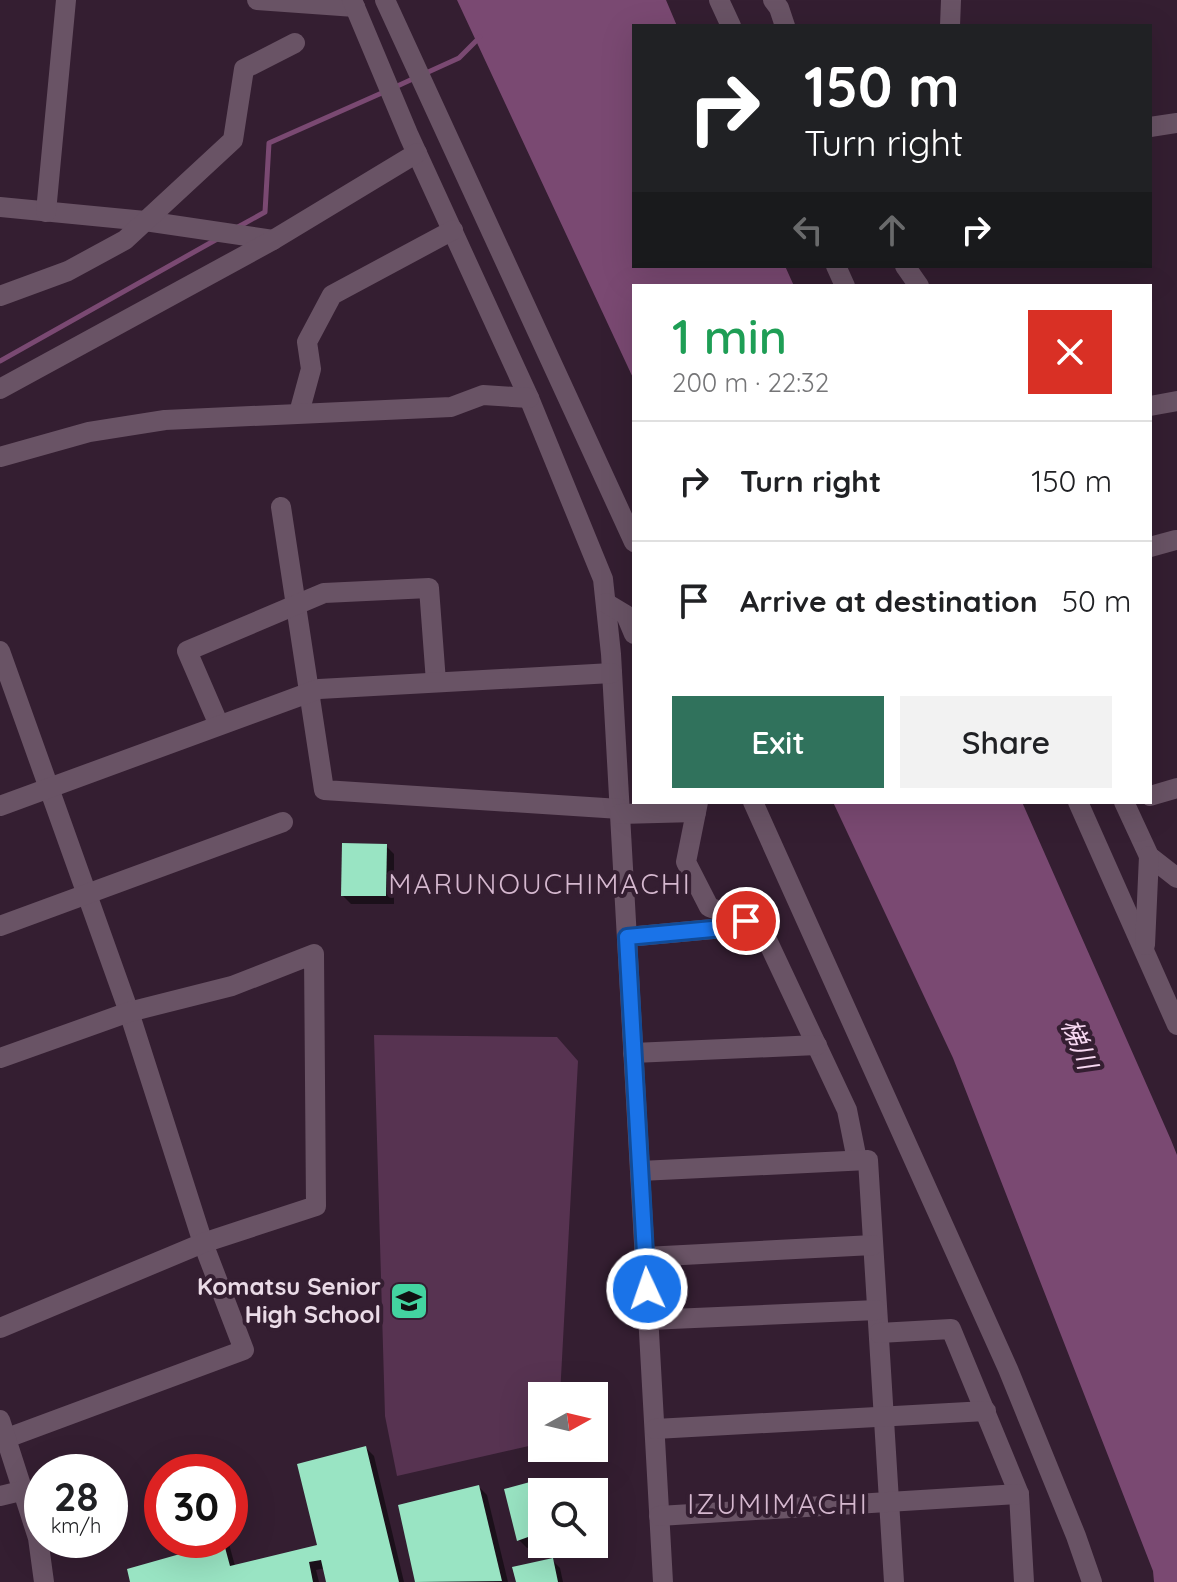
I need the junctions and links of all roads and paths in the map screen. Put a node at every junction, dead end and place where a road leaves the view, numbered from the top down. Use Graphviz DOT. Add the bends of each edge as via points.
graph roads {
  1 [pos="66,0"];
  2 [pos="257,0"];
  3 [pos="385,0"];
  4 [pos="773,0"];
  5 [pos="951,0"];
  6 [pos="353,4"];
  7 [pos="724,11"];
  8 [pos="740,24"];
  9 [pos="784,24"];
  10 [pos="950,24"];
  11 [pos="295,43"];
  12 [pos="1177,123"];
  13 [pos="1152,127"];
  14 [pos="417,153"];
  15 [pos="0,207"];
  16 [pos="46,212"];
  17 [pos="145,221"];
  18 [pos="453,230"];
  19 [pos="273,240"];
  20 [pos="0,296"];
  21 [pos="0,389"];
  22 [pos="529,398"];
  23 [pos="1177,401"];
  24 [pos="1152,406"];
  25 [pos="299,413"];
  26 [pos="0,457"];
  27 [pos="281,507"];
  28 [pos="632,538"];
  29 [pos="1176,540"];
  30 [pos="1152,546"];
  31 [pos="606,603"];
  32 [pos="296,605"];
  33 [pos="632,629"];
  34 [pos="0,651"];
  35 [pos="612,673"];
  36 [pos="436,682"];
  37 [pos="309,692"];
  38 [pos="219,725"];
  39 [pos="1177,788"];
  40 [pos="48,789"];
  41 [pos="1152,795"];
  42 [pos="754,804"];
  43 [pos="1079,804"];
  44 [pos="1126,804"];
  45 [pos="0,806"];
  46 [pos="697,807"];
  47 [pos="620,811"];
  48 [pos="283,822"];
  49 [pos="1149,856"];
  50 [pos="1177,878"];
  51 [pos="86,894"];
  52 [pos="746,921"];
  53 [pos="0,926"];
  54 [pos="627,937"];
  55 [pos="1145,949"];
  56 [pos="129,1012"];
  57 [pos="1177,1025"];
  58 [pos="817,1045"];
  59 [pos="633,1053"];
  60 [pos="0,1058"];
  61 [pos="857,1160"];
  62 [pos="640,1171"];
  63 [pos="203,1243"];
  64 [pos="873,1245"];
  65 [pos="645,1257"];
  66 [pos="877,1310"];
  67 [pos="648,1320"];
  68 [pos="0,1328"];
  69 [pos="879,1333"];
  70 [pos="986,1411"];
  71 [pos="884,1417"];
  72 [pos="3,1429"];
  73 [pos="655,1429"];
  74 [pos="24,1487"];
  75 [pos="24,1490"];
  76 [pos="1019,1494"];
  77 [pos="0,1496"];
  78 [pos="889,1504"];
  79 [pos="659,1516"];
  80 [pos="41,1558"];
  81 [pos="44,1582"];
  82 [pos="663,1582"];
  83 [pos="894,1582"];
  84 [pos="1024,1582"];
  85 [pos="1092,1582"];
  1 -- 16 [label="street"];
  2 -- 6 [label="street"];
  3 -- 28 [label="street"];
  4 -- 9 [label="street"];
  5 -- 10 [label="street"];
  6 -- 14 [label="street"];
  7 -- 8 [label="street"];
  11 -- 17 [label="street" via="244,69 233,140"];
  12 -- 13 [label="street"];
  14 -- 18 [label="street"];
  14 -- 19 [label="street"];
  15 -- 16 [label="street"];
  16 -- 17 [label="street"];
  17 -- 19 [label="street"];
  17 -- 20 [label="street" via="125,240 68,271"];
  18 -- 22 [label="street"];
  18 -- 25 [label="street" via="332,295 307,342 311,369"];
  19 -- 21 [label="street"];
  22 -- 25 [label="street" via="483,395 451,407"];
  22 -- 31 [label="street" via="603,579"];
  23 -- 24 [label="street"];
  25 -- 26 [label="street" via="165,420 89,432"];
  27 -- 32 [label="street"];
  29 -- 30 [label="street"];
  31 -- 33 [label="street" via="626,615"];
  31 -- 35 [label="street"];
  32 -- 36 [label="street" via="324,593 429,588"];
  32 -- 37 [label="street"];
  32 -- 38 [label="street" via="187,651"];
  34 -- 40 [label="street"];
  35 -- 36 [label="street"];
  35 -- 47 [label="street"];
  36 -- 37 [label="street"];
  37 -- 38 [label="street"];
  37 -- 47 [label="street" via="324,790"];
  38 -- 40 [label="street"];
  39 -- 41 [label="street"];
  40 -- 45 [label="street"];
  40 -- 51 [label="street"];
  42 -- 85 [label="street" via="1008,1369"];
  43 -- 55 [label="street"];
  44 -- 49 [label="street"];
  46 -- 47 [label="street"];
  46 -- 52 [label="street" via="686,862 709,907"];
  47 -- 54 [label="street"];
  48 -- 51 [label="street"];
  49 -- 50 [label="street"];
  49 -- 55 [label="street"];
  51 -- 53 [label="street"];
  51 -- 56 [label="street"];
  52 -- 54 [label="street" via="734,927"];
  52 -- 58 [label="street" via="761,927"];
  54 -- 59 [label="street"];
  55 -- 57 [label="street"];
  56 -- 60 [label="street"];
  56 -- 63 [label="street"];
  56 -- 63 [label="street" via="232,986 314,954 316,1206"];
  58 -- 59 [label="street"];
  58 -- 61 [label="street" via="847,1110"];
  59 -- 62 [label="street"];
  61 -- 62 [label="street"];
  61 -- 64 [label="street" via="868,1160"];
  62 -- 65 [label="street"];
  63 -- 68 [label="street"];
  63 -- 72 [label="street" via="244,1350"];
  64 -- 65 [label="street"];
  64 -- 66 [label="street"];
  65 -- 67 [label="street"];
  66 -- 67 [label="street"];
  66 -- 69 [label="street"];
  67 -- 73 [label="street"];
  69 -- 70 [label="street" via="951,1329"];
  69 -- 71 [label="street"];
  70 -- 71 [label="street"];
  70 -- 76 [label="street"];
  71 -- 73 [label="street"];
  71 -- 78 [label="street"];
  72 -- 74 [label="street"];
  73 -- 79 [label="street"];
  75 -- 77 [label="street"];
  76 -- 78 [label="street"];
  76 -- 84 [label="street"];
  78 -- 79 [label="street"];
  78 -- 83 [label="street"];
  79 -- 82 [label="street"];
  80 -- 81 [label="street"];
}
